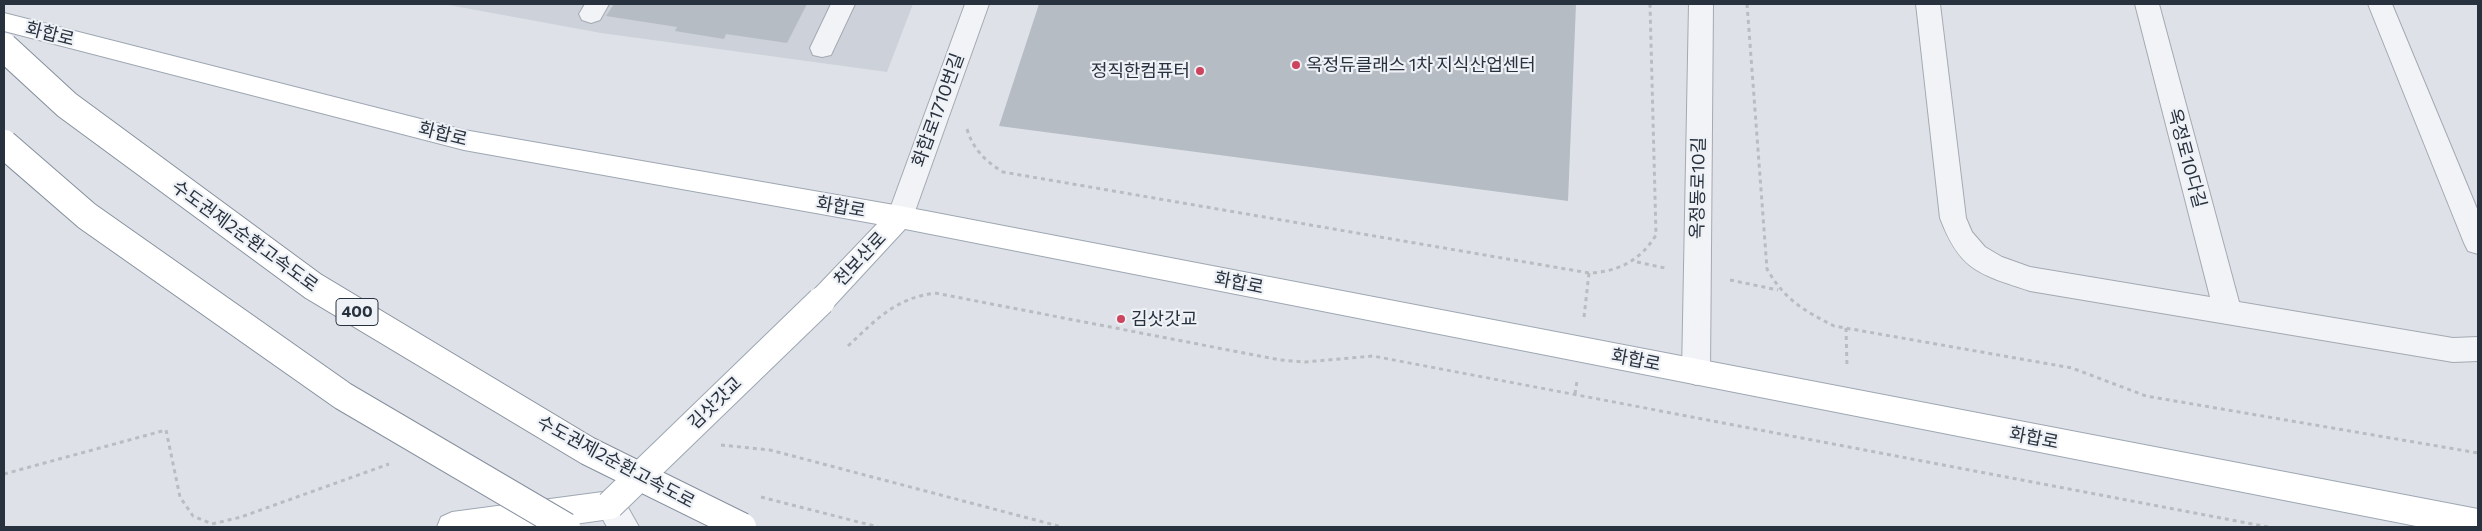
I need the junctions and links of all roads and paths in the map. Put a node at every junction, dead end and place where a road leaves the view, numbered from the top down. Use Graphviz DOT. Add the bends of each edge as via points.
graph roads {
  1 [pos="844,4"];
  2 [pos="977,4"];
  3 [pos="1650,4"];
  4 [pos="1701,4"];
  5 [pos="1747,4"];
  6 [pos="1928,4"];
  7 [pos="2148,4"];
  8 [pos="2380,4"];
  9 [pos="4,22"];
  10 [pos="4,47"];
  11 [pos="822,48"];
  12 [pos="966,124"];
  13 [pos="4,144"];
  14 [pos="900,217"];
  15 [pos="2478,242"];
  16 [pos="821,301"];
  17 [pos="2228,312"];
  18 [pos="848,346"];
  19 [pos="2478,349"];
  20 [pos="1696,372"];
  21 [pos="2478,453"];
  22 [pos="753,495"];
  23 [pos="612,520"];
  24 [pos="2478,524"];
  25 [pos="452,527"];
  26 [pos="566,527"];
  27 [pos="742,527"];
  28 [pos="878,527"];
  29 [pos="2268,527"];
  1 -- 11 [label="street"];
  2 -- 14 [label="street, 화합로1710번길"];
  3 -- 12 [label="path" via="1656,235 1650,248 1611,272 1589,273 1003,172 987,163 977,152 969,139"];
  4 -- 20 [label="street, 옥정동로10길"];
  5 -- 21 [label="path" via="1767,269 1778,290 1799,308 1834,326 2072,368 2146,396"];
  6 -- 17 [label="street" via="1953,218 1967,246 1978,257 1995,266 2030,279"];
  7 -- 17 [label="street, 옥정로10다길"];
  8 -- 15 [label="street"];
  9 -- 14 [label="main road, 화합로" via="464,140"];
  10 -- 27 [label="main road, 수도권제2순환고속도로 / 400, bridge" via="67,105 313,286 588,451"];
  13 -- 26 [label="main road, bridge" via="87,216 343,396"];
  14 -- 16 [label="main road, 천보산로"];
  14 -- 20 [label="main road, 화합로"];
  16 -- 23 [label="main road, 김삿갓교, bridge"];
  17 -- 19 [label="street" via="2453,350"];
  18 -- 29 [label="path" via="895,304 916,295 935,293 1280,360 1305,362 1373,356"];
  20 -- 24 [label="main road, 화합로"];
  22 -- 28 [label="path"];
  23 -- 25 [label="main road"];
}
